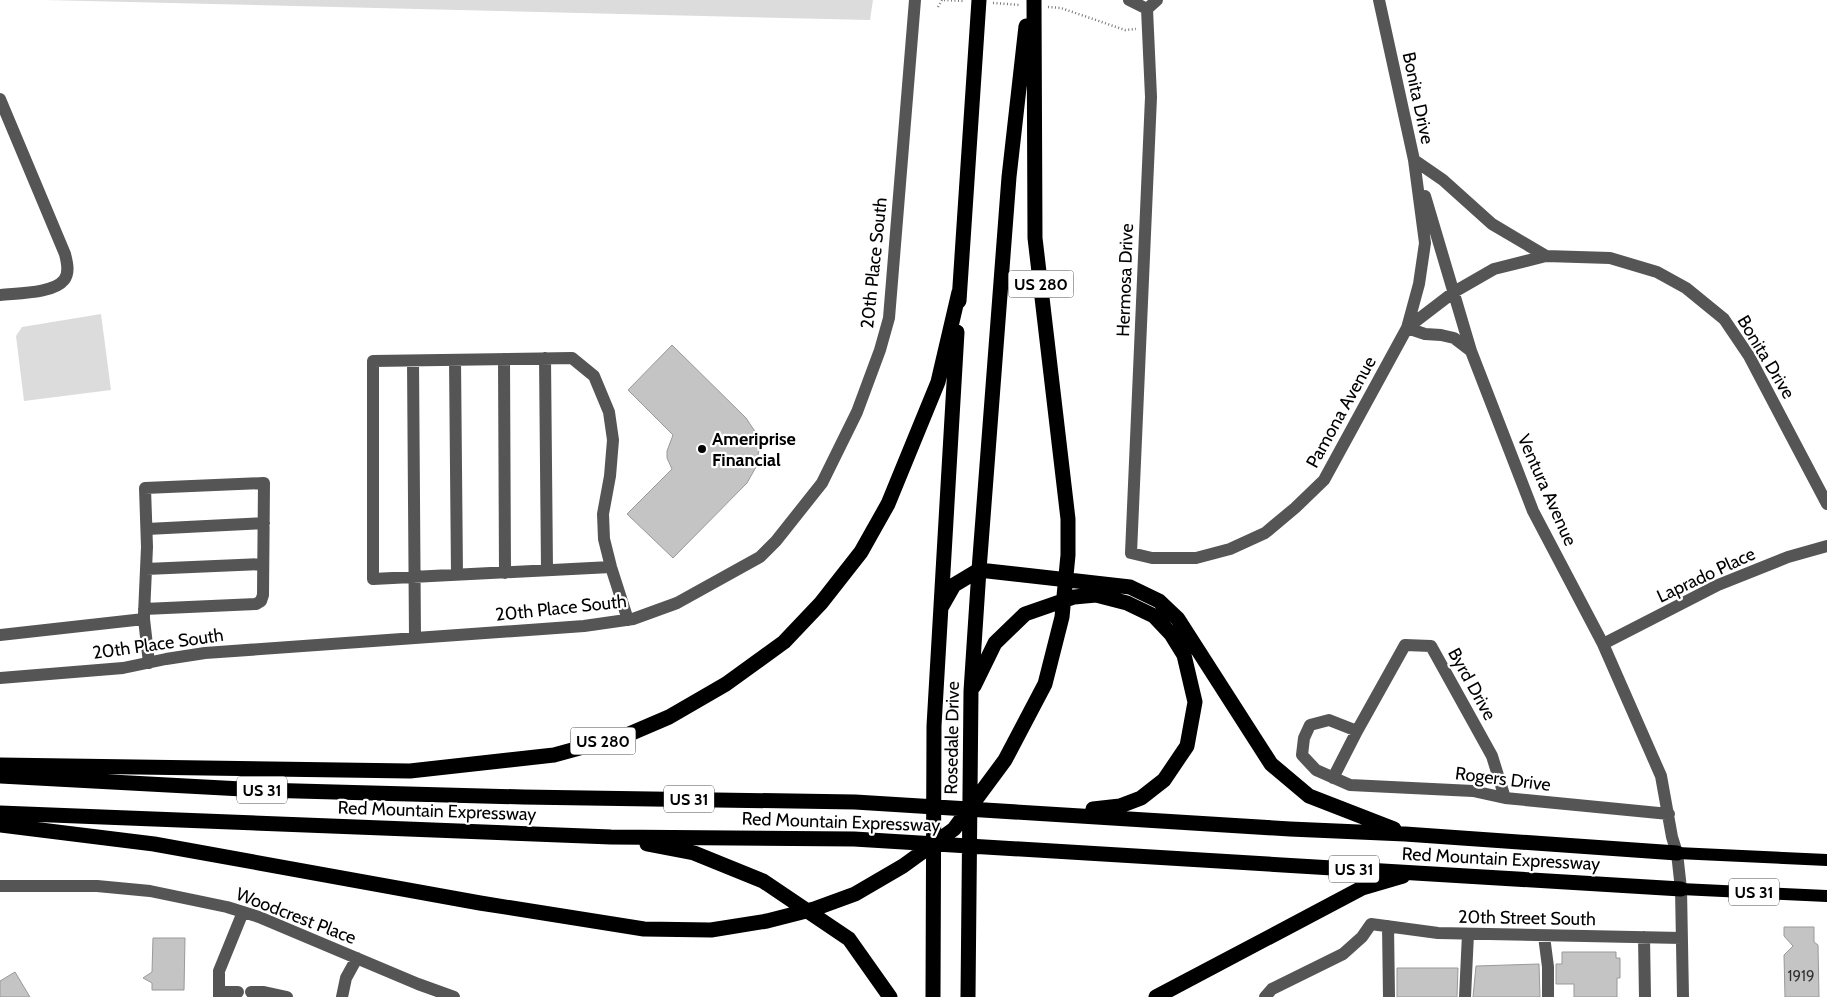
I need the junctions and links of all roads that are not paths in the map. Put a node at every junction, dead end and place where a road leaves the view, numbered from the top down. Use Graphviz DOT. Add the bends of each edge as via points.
graph roads {
  1 [pos="915,0"];
  2 [pos="1129,0"];
  3 [pos="1157,0"];
  4 [pos="1379,0"];
  5 [pos="982,2"];
  6 [pos="1032,3"];
  7 [pos="1147,9"];
  8 [pos="1029,47"];
  9 [pos="0,98"];
  10 [pos="1414,160"];
  11 [pos="1546,256"];
  12 [pos="959,292"];
  13 [pos="1454,292"];
  14 [pos="0,295"];
  15 [pos="1407,328"];
  16 [pos="1471,351"];
  17 [pos="545,358"];
  18 [pos="504,359"];
  19 [pos="413,360"];
  20 [pos="455,360"];
  21 [pos="1827,504"];
  22 [pos="264,522"];
  23 [pos="147,529"];
  24 [pos="1827,546"];
  25 [pos="1131,553"];
  26 [pos="263,564"];
  27 [pos="611,567"];
  28 [pos="146,569"];
  29 [pos="547,570"];
  30 [pos="979,570"];
  31 [pos="505,572"];
  32 [pos="457,575"];
  33 [pos="414,577"];
  34 [pos="940,609"];
  35 [pos="144,614"];
  36 [pos="628,620"];
  37 [pos="0,635"];
  38 [pos="415,638"];
  39 [pos="1603,644"];
  40 [pos="149,662"];
  41 [pos="0,678"];
  42 [pos="971,692"];
  43 [pos="1357,731"];
  44 [pos="0,765"];
  45 [pos="0,776"];
  46 [pos="1333,778"];
  47 [pos="1505,798"];
  48 [pos="0,813"];
  49 [pos="1048,813"];
  50 [pos="1669,814"];
  51 [pos="0,825"];
  52 [pos="1404,834"];
  53 [pos="612,837"];
  54 [pos="1677,853"];
  55 [pos="1827,860"];
  56 [pos="1416,872"];
  57 [pos="0,886"];
  58 [pos="1681,889"];
  59 [pos="1827,896"];
  60 [pos="243,912"];
  61 [pos="1388,926"];
  62 [pos="1468,934"];
  63 [pos="1544,936"];
  64 [pos="1644,937"];
  65 [pos="1682,938"];
  66 [pos="357,958"];
  67 [pos="219,995"];
  68 [pos="287,997"];
  69 [pos="342,997"];
  70 [pos="454,997"];
  71 [pos="890,997"];
  72 [pos="933,997"];
  73 [pos="968,997"];
  74 [pos="1156,997"];
  75 [pos="1265,997"];
  76 [pos="1389,997"];
  77 [pos="1465,997"];
  78 [pos="1548,997"];
  79 [pos="1645,997"];
  80 [pos="1683,997"];
  1 -- 36 [label="street, 20th Place South" via="889,318 857,412 822,483 776,542 760,557 677,603"];
  2 -- 7 [label="street"];
  3 -- 7 [label="street"];
  4 -- 10 [label="street, Bonita Drive"];
  5 -- 12 [label="highway, US 280" via="976,43"];
  6 -- 8 [label="highway, US 280"];
  7 -- 25 [label="street, Hermosa Drive" via="1151,97"];
  8 -- 30 [label="highway, Rosedale Drive" via="1009,177"];
  8 -- 51 [label="highway, US 280" via="1035,238 1068,519 1068,555 1062,617 1045,684 1005,760 954,828 903,866 855,894 767,921 711,930 644,929 154,844"];
  9 -- 14 [label="street" via="68,266 64,280 48,290"];
  10 -- 11 [label="street, Bonita Drive" via="1443,180 1492,224"];
  10 -- 13 [label="street, Ventura Avenue"];
  10 -- 15 [label="street, Pamona Avenue" via="1425,243 1419,284"];
  11 -- 13 [label="street, Bonita Drive" via="1494,269"];
  11 -- 21 [label="street, Bonita Drive" via="1610,258 1657,272 1686,288 1724,319 1749,356"];
  12 -- 34 [label="highway, Rosedale Drive"];
  12 -- 44 [label="highway, US 280" via="938,382 888,504 861,552 821,603 784,642 726,684 669,717 627,735 554,755 410,771"];
  13 -- 15 [label="street, Pamona Avenue"];
  13 -- 16 [label="street, Ventura Avenue"];
  15 -- 16 [label="street" via="1454,338"];
  15 -- 25 [label="street, Pamona Avenue" via="1324,480 1265,533 1230,549 1196,558 1152,558"];
  16 -- 39 [label="street, Ventura Avenue" via="1533,511"];
  17 -- 18 [label="street"];
  17 -- 27 [label="street" via="572,358 594,376 609,412 613,440 604,539"];
  17 -- 29 [label="street"];
  18 -- 20 [label="street"];
  18 -- 31 [label="street"];
  19 -- 20 [label="street"];
  19 -- 33 [label="street"];
  19 -- 33 [label="street" via="373,361 373,579"];
  20 -- 32 [label="street"];
  22 -- 23 [label="street"];
  22 -- 23 [label="street" via="264,483 145,488"];
  22 -- 26 [label="street"];
  23 -- 28 [label="street"];
  24 -- 39 [label="street, Laprado Place" via="1788,557 1718,585"];
  26 -- 28 [label="street"];
  26 -- 35 [label="street" via="263,595 256,604"];
  27 -- 29 [label="street"];
  27 -- 36 [label="street"];
  28 -- 35 [label="street"];
  29 -- 31 [label="street"];
  30 -- 34 [label="highway" via="954,585"];
  30 -- 42 [label="highway, Rosedale Drive"];
  30 -- 52 [label="highway" via="1130,587 1159,601 1178,619 1271,764 1314,798"];
  31 -- 32 [label="street"];
  32 -- 33 [label="street"];
  33 -- 38 [label="street"];
  34 -- 72 [label="highway, Rosedale Drive" via="934,726"];
  35 -- 37 [label="street"];
  35 -- 40 [label="street"];
  36 -- 38 [label="street, 20th Place South"];
  38 -- 40 [label="street, 20th Place South" via="205,653"];
  39 -- 50 [label="street, Ventura Avenue" via="1661,776"];
  40 -- 41 [label="street, 20th Place South" via="88,672"];
  42 -- 49 [label="highway" via="995,643 1025,614 1074,597 1096,595 1127,603 1154,616 1171,634 1184,655 1195,702 1187,746 1164,780 1141,798 1120,806"];
  42 -- 73 [label="highway, Rosedale Drive"];
  43 -- 46 [label="street, Byrd Drive"];
  43 -- 46 [label="street" via="1329,720 1310,726 1304,738 1302,755 1316,770"];
  43 -- 47 [label="street, Byrd Drive" via="1405,645 1431,646 1492,756"];
  45 -- 49 [label="highway, Red Mountain Expressway / US 31" via="261,790 855,802"];
  46 -- 47 [label="street, Rogers Drive" via="1350,785 1473,791"];
  47 -- 50 [label="street, Rogers Drive"];
  48 -- 53 [label="highway, Red Mountain Expressway / US 31"];
  49 -- 52 [label="highway, Red Mountain Expressway / US 31"];
  50 -- 54 [label="street, Ventura Avenue"];
  52 -- 54 [label="highway, Red Mountain Expressway / US 31"];
  53 -- 56 [label="highway, Red Mountain Expressway / US 31" via="854,839"];
  53 -- 71 [label="highway" via="694,853 763,881 849,939"];
  54 -- 55 [label="main road, US 31"];
  54 -- 58 [label="street, Ventura Avenue"];
  56 -- 58 [label="highway, Red Mountain Expressway / US 31"];
  56 -- 74 [label="highway" via="1362,888"];
  57 -- 60 [label="street, Woodcrest Place" via="97,886 150,891"];
  58 -- 59 [label="main road, US 31"];
  58 -- 65 [label="street, Ventura Avenue"];
  60 -- 66 [label="street, Woodcrest Place"];
  60 -- 67 [label="street" via="219,971"];
  61 -- 62 [label="street, 20th Street South"];
  61 -- 75 [label="street, 20th Street South" via="1372,924 1343,954 1272,989"];
  61 -- 76 [label="street"];
  62 -- 63 [label="street, 20th Street South"];
  62 -- 77 [label="street"];
  63 -- 64 [label="street, 20th Street South"];
  63 -- 78 [label="street"];
  64 -- 65 [label="street, 20th Street South"];
  64 -- 79 [label="street"];
  65 -- 80 [label="street, Ventura Avenue"];
  66 -- 69 [label="street" via="346,978"];
  66 -- 70 [label="street, Woodcrest Place"];
  67 -- 68 [label="street" via="264,992"];
}
